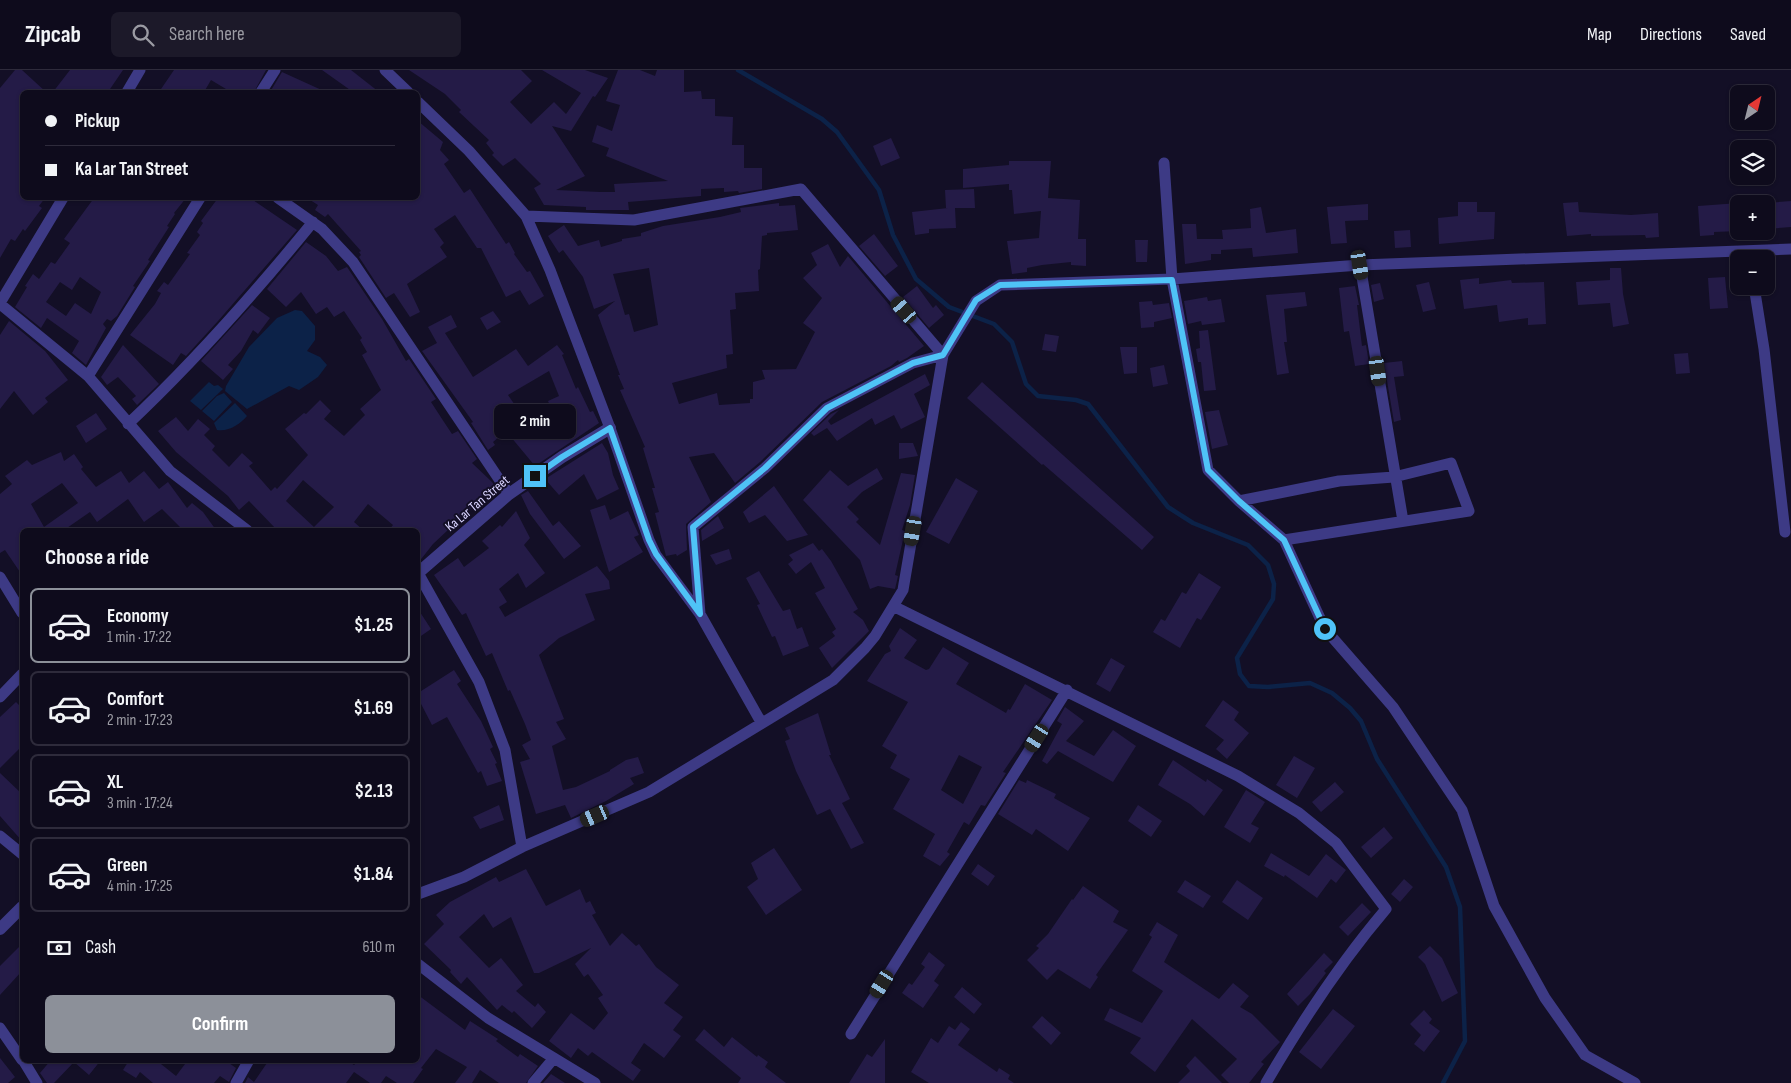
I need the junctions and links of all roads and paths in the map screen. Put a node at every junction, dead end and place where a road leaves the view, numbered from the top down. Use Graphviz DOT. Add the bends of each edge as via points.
graph roads {
  1 [pos="140,70"];
  2 [pos="275,70"];
  3 [pos="384,70"];
  4 [pos="128,90"];
  5 [pos="262,90"];
  6 [pos="406,90"];
  7 [pos="420,104"];
  8 [pos="1164,163"];
  9 [pos="62,200"];
  10 [pos="199,200"];
  11 [pos="281,200"];
  12 [pos="526,216"];
  13 [pos="313,222"];
  14 [pos="1791,249"];
  15 [pos="1775,251"];
  16 [pos="1730,255"];
  17 [pos="1360,265"];
  18 [pos="1172,280"];
  19 [pos="1755,295"];
  20 [pos="0,304"];
  21 [pos="943,355"];
  22 [pos="88,376"];
  23 [pos="128,424"];
  24 [pos="610,428"];
  25 [pos="1394,477"];
  26 [pos="509,494"];
  27 [pos="1239,501"];
  28 [pos="1402,521"];
  29 [pos="244,528"];
  30 [pos="1785,532"];
  31 [pos="1284,540"];
  32 [pos="420,571"];
  33 [pos="0,577"];
  34 [pos="420,577"];
  35 [pos="895,606"];
  36 [pos="20,611"];
  37 [pos="700,614"];
  38 [pos="20,676"];
  39 [pos="1067,690"];
  40 [pos="0,698"];
  41 [pos="761,722"];
  42 [pos="0,836"];
  43 [pos="522,847"];
  44 [pos="20,852"];
  45 [pos="420,893"];
  46 [pos="20,909"];
  47 [pos="0,929"];
  48 [pos="420,966"];
  49 [pos="0,1028"];
  50 [pos="851,1034"];
  51 [pos="20,1056"];
  52 [pos="554,1058"];
  53 [pos="25,1063"];
  54 [pos="247,1063"];
  55 [pos="37,1083"];
  56 [pos="236,1083"];
  57 [pos="533,1083"];
  58 [pos="595,1083"];
  59 [pos="1266,1083"];
  60 [pos="1635,1083"];
  1 -- 4 [label="street"];
  2 -- 5 [label="street"];
  3 -- 6 [label="street"];
  7 -- 12 [label="street" via="469,151"];
  8 -- 18 [label="street"];
  9 -- 20 [label="street"];
  10 -- 22 [label="street"];
  11 -- 13 [label="street"];
  12 -- 21 [label="street" via="634,220 801,189"];
  12 -- 24 [label="street"];
  13 -- 23 [label="street" via="257,292 176,379"];
  13 -- 26 [label="street" via="353,262 378,296"];
  14 -- 15 [label="street"];
  16 -- 17 [label="street"];
  17 -- 18 [label="street"];
  17 -- 25 [label="street"];
  18 -- 21 [label="street" via="1000,285 976,300"];
  18 -- 27 [label="street" via="1208,470"];
  19 -- 30 [label="street"];
  20 -- 22 [label="street"];
  21 -- 35 [label="street" via="903,590"];
  21 -- 37 [label="street" via="913,363 827,408 765,468 693,527"];
  22 -- 23 [label="street"];
  23 -- 29 [label="street" via="170,471"];
  24 -- 26 [label="street, Ka Lar Tan Street"];
  24 -- 37 [label="street" via="649,540"];
  25 -- 27 [label="street" via="1338,481"];
  25 -- 28 [label="street"];
  25 -- 28 [label="street" via="1451,463 1470,512"];
  26 -- 32 [label="street, Ka Lar Tan Street"];
  27 -- 31 [label="street"];
  28 -- 31 [label="street"];
  31 -- 60 [label="street" via="1325,629 1393,707 1462,810 1494,906 1544,998 1585,1055"];
  33 -- 36 [label="street"];
  34 -- 43 [label="street" via="479,682 505,750"];
  35 -- 39 [label="street"];
  35 -- 41 [label="street" via="875,636 833,680"];
  37 -- 41 [label="street"];
  38 -- 40 [label="street"];
  39 -- 50 [label="street"];
  39 -- 59 [label="street" via="1238,776 1299,814 1336,843 1386,909 1305,1016"];
  41 -- 43 [label="street" via="650,792"];
  42 -- 44 [label="street"];
  43 -- 45 [label="street" via="464,877"];
  46 -- 47 [label="street"];
  48 -- 52 [label="street" via="488,1018"];
  49 -- 51 [label="street"];
  52 -- 57 [label="street"];
  52 -- 58 [label="street"];
  53 -- 55 [label="street"];
  54 -- 56 [label="street"];
}
